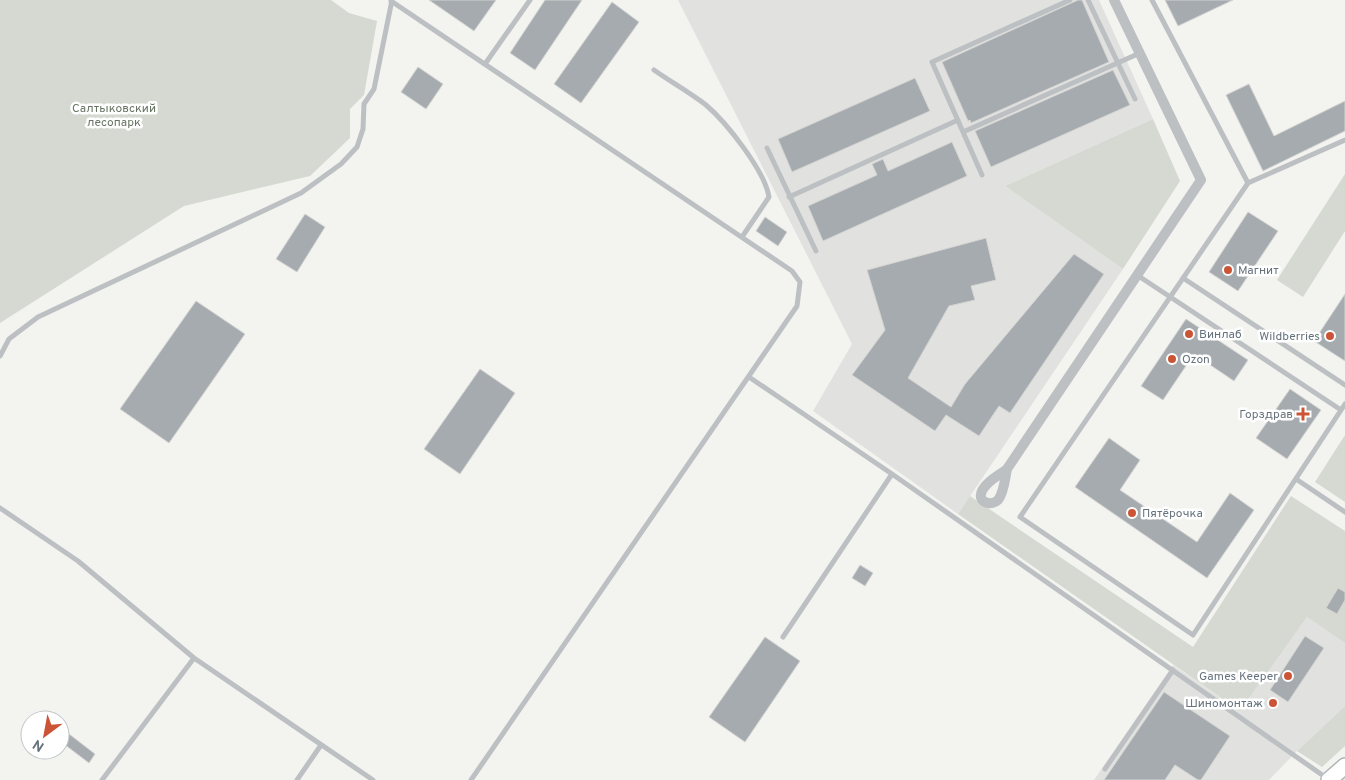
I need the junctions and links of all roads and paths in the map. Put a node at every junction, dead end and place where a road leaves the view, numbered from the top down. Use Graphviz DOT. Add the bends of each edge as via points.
graph roads {
  1 [pos="392,0"];
  2 [pos="530,0"];
  3 [pos="1070,0"];
  4 [pos="1088,0"];
  5 [pos="1114,0"];
  6 [pos="1152,0"];
  7 [pos="1140,53"];
  8 [pos="1119,63"];
  9 [pos="486,64"];
  10 [pos="654,70"];
  11 [pos="1136,99"];
  12 [pos="958,120"];
  13 [pos="963,132"];
  14 [pos="1345,140"];
  15 [pos="767,148"];
  16 [pos="982,175"];
  17 [pos="1248,183"];
  18 [pos="789,197"];
  19 [pos="742,237"];
  20 [pos="816,251"];
  21 [pos="1137,275"];
  22 [pos="1183,278"];
  23 [pos="1170,297"];
  24 [pos="0,356"];
  25 [pos="749,377"];
  26 [pos="1345,385"];
  27 [pos="1345,404"];
  28 [pos="1341,410"];
  29 [pos="1007,469"];
  30 [pos="892,474"];
  31 [pos="1296,479"];
  32 [pos="0,508"];
  33 [pos="1345,512"];
  34 [pos="783,637"];
  35 [pos="194,658"];
  36 [pos="1172,670"];
  37 [pos="321,745"];
  38 [pos="1345,766"];
  39 [pos="1105,769"];
  40 [pos="102,780"];
  41 [pos="297,780"];
  42 [pos="373,780"];
  43 [pos="471,780"];
  44 [pos="1329,780"];
  1 -- 9 [label="lane"];
  1 -- 24 [label="lane" via="374,89 364,104 363,129 357,147 341,164 301,193 38,317 8,339"];
  2 -- 9 [label="lane"];
  3 -- 12 [label="lane" via="932,62"];
  4 -- 8 [label="lane"];
  5 -- 7 [label="street"];
  6 -- 17 [label="lane"];
  7 -- 8 [label="lane"];
  7 -- 21 [label="street" via="1201,180"];
  8 -- 11 [label="lane"];
  8 -- 13 [label="lane"];
  9 -- 19 [label="lane"];
  10 -- 19 [label="lane" via="707,106 746,149 766,186 769,197"];
  12 -- 13 [label="lane"];
  12 -- 18 [label="lane"];
  13 -- 16 [label="lane"];
  14 -- 17 [label="lane"];
  15 -- 18 [label="lane"];
  17 -- 22 [label="lane"];
  18 -- 20 [label="lane"];
  19 -- 25 [label="lane" via="792,271 800,282 797,306"];
  21 -- 23 [label="lane"];
  21 -- 29 [label="street"];
  22 -- 23 [label="lane"];
  22 -- 26 [label="lane"];
  23 -- 28 [label="lane"];
  23 -- 31 [label="lane" via="1020,517 1193,635"];
  25 -- 30 [label="lane"];
  25 -- 43 [label="lane"];
  27 -- 28 [label="lane"];
  28 -- 31 [label="lane"];
  30 -- 34 [label="lane"];
  30 -- 36 [label="lane"];
  31 -- 33 [label="lane"];
  32 -- 35 [label="lane" via="78,561"];
  35 -- 37 [label="lane"];
  35 -- 40 [label="lane"];
  36 -- 39 [label="lane"];
  36 -- 44 [label="lane"];
  37 -- 41 [label="lane"];
  37 -- 42 [label="lane"];
  38 -- 44 [label="main road"];
}
